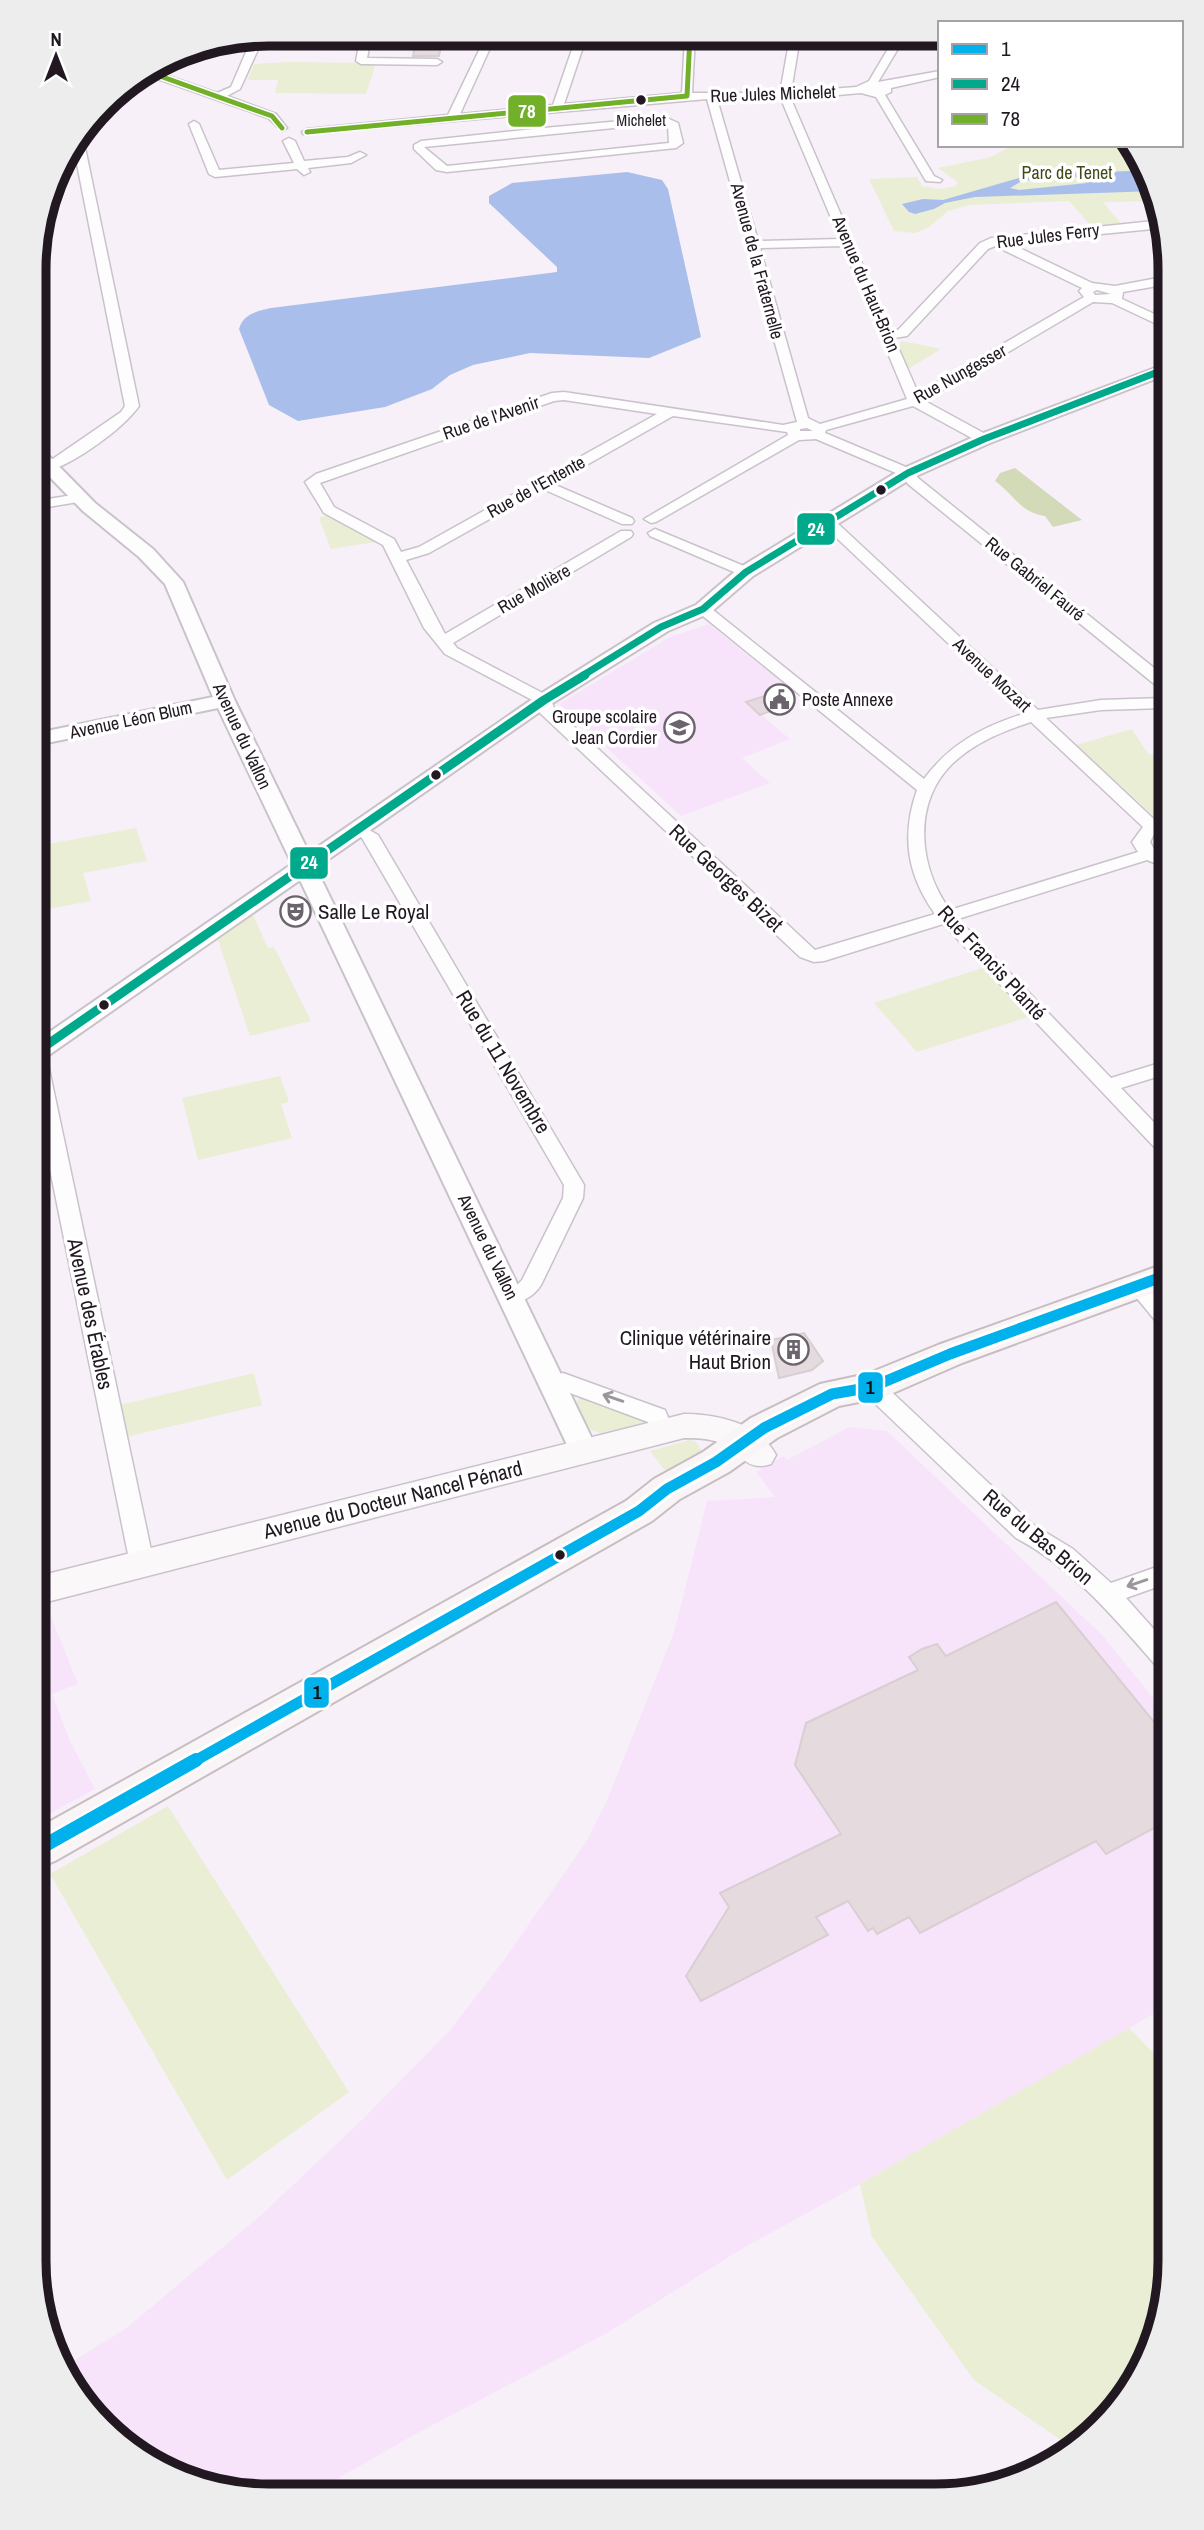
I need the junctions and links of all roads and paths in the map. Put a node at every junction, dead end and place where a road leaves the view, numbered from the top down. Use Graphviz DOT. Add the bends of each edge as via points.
graph roads {
  1 [pos="364,45"];
  2 [pos="486,45"];
  3 [pos="579,45"];
  4 [pos="690,45"];
  5 [pos="794,45"];
  6 [pos="896,45"];
  7 [pos="254,46"];
  8 [pos="437,62"];
  9 [pos="938,74"];
  10 [pos="157,75"];
  11 [pos="875,88"];
  12 [pos="218,96"];
  13 [pos="687,96"];
  14 [pos="711,96"];
  15 [pos="785,96"];
  16 [pos="557,109"];
  17 [pos="529,113"];
  18 [pos="452,120"];
  19 [pos="194,124"];
  20 [pos="282,128"];
  21 [pos="307,132"];
  22 [pos="289,141"];
  23 [pos="537,143"];
  24 [pos="564,143"];
  25 [pos="80,150"];
  26 [pos="360,155"];
  27 [pos="302,169"];
  28 [pos="936,180"];
  29 [pos="1154,225"];
  30 [pos="847,239"];
  31 [pos="995,241"];
  32 [pos="753,242"];
  33 [pos="1158,282"];
  34 [pos="1091,293"];
  35 [pos="1114,294"];
  36 [pos="1158,320"];
  37 [pos="887,335"];
  38 [pos="1158,372"];
  39 [pos="915,401"];
  40 [pos="671,412"];
  41 [pos="807,430"];
  42 [pos="984,439"];
  43 [pos="46,459"];
  44 [pos="46,464"];
  45 [pos="908,473"];
  46 [pos="542,484"];
  47 [pos="79,498"];
  48 [pos="46,503"];
  49 [pos="829,523"];
  50 [pos="653,526"];
  51 [pos="626,527"];
  52 [pos="398,558"];
  53 [pos="746,572"];
  54 [pos="703,609"];
  55 [pos="442,643"];
  56 [pos="1158,679"];
  57 [pos="544,700"];
  58 [pos="225,701"];
  59 [pos="1158,703"];
  60 [pos="1035,715"];
  61 [pos="46,737"];
  62 [pos="925,788"];
  63 [pos="1158,825"];
  64 [pos="1158,828"];
  65 [pos="359,829"];
  66 [pos="1148,854"];
  67 [pos="1158,859"];
  68 [pos="305,867"];
  69 [pos="946,917"];
  70 [pos="46,1046"];
  71 [pos="1158,1070"];
  72 [pos="1108,1086"];
  73 [pos="46,1100"];
  74 [pos="1158,1139"];
  75 [pos="1152,1280"];
  76 [pos="511,1295"];
  77 [pos="552,1384"];
  78 [pos="873,1387"];
  79 [pos="663,1431"];
  80 [pos="753,1448"];
  81 [pos="584,1451"];
  82 [pos="142,1564"];
  83 [pos="1158,1576"];
  84 [pos="45,1588"];
  85 [pos="1109,1597"];
  86 [pos="1158,1651"];
  87 [pos="45,1845"];
  1 -- 8 [label="street" via="361,61"];
  2 -- 18 [label="street"];
  3 -- 16 [label="street"];
  4 -- 13 [label="street"];
  5 -- 15 [label="street"];
  6 -- 11 [label="street"];
  7 -- 12 [label="street" via="235,89"];
  9 -- 11 [label="street, Rue Jules Michelet"];
  10 -- 12 [label="street"];
  11 -- 15 [label="street, Rue Jules Michelet"];
  11 -- 28 [label="street" via="930,179"];
  12 -- 20 [label="street" via="272,116"];
  13 -- 14 [label="street, Rue Jules Michelet"];
  13 -- 16 [label="street, Rue Jules Michelet"];
  14 -- 15 [label="street, Rue Jules Michelet"];
  14 -- 32 [label="street, Avenue de la Fraternelle"];
  15 -- 30 [label="street, Avenue du Haut-Brion"];
  16 -- 17 [label="street, Rue Jules Michelet"];
  17 -- 18 [label="street, Rue Jules Michelet"];
  17 -- 23 [label="street"];
  18 -- 21 [label="street, Rue Jules Michelet"];
  19 -- 27 [label="street" via="215,174"];
  20 -- 21 [label="street"];
  20 -- 22 [label="street" via="273,137"];
  21 -- 22 [label="street"];
  22 -- 27 [label="street"];
  23 -- 23 [label="street" via="421,144 418,147 447,169"];
  23 -- 24 [label="street"];
  23 -- 24 [label="street"];
  24 -- 24 [label="street" via="677,145 673,123 659,120"];
  25 -- 43 [label="street, Avenue du Vallon" via="132,406 72,454"];
  26 -- 27 [label="street"];
  29 -- 31 [label="street, Rue Jules Ferry"];
  30 -- 32 [label="street"];
  30 -- 37 [label="street, Avenue du Haut-Brion"];
  31 -- 34 [label="street"];
  31 -- 37 [label="street, Rue Jules Ferry" via="984,246 902,333"];
  32 -- 41 [label="street, Avenue de la Fraternelle"];
  33 -- 35 [label="street"];
  34 -- 35 [label="street" via="1100,286"];
  34 -- 39 [label="street, Rue Nungesser"];
  35 -- 36 [label="street"];
  37 -- 39 [label="street, Avenue du Haut-Brion"];
  38 -- 42 [label="street"];
  39 -- 41 [label="street, Rue Nungesser"];
  39 -- 42 [label="street"];
  40 -- 41 [label="street, Rue de l'Avenir"];
  40 -- 46 [label="street, Rue de l'Entente"];
  40 -- 52 [label="street, Rue de l'Avenir" via="552,397 312,482 329,510 389,542"];
  41 -- 45 [label="street"];
  41 -- 50 [label="street"];
  42 -- 45 [label="street"];
  44 -- 47 [label="street, Avenue du Vallon"];
  45 -- 49 [label="street"];
  45 -- 56 [label="street, Rue Gabriel Fauré"];
  46 -- 51 [label="street"];
  46 -- 52 [label="street, Rue de l'Entente" via="424,550"];
  47 -- 48 [label="street"];
  47 -- 58 [label="street, Avenue du Vallon" via="146,552 174,582"];
  49 -- 53 [label="street"];
  49 -- 60 [label="street, Avenue Mozart"];
  50 -- 51 [label="street" via="638,518"];
  50 -- 53 [label="street"];
  51 -- 55 [label="street, Rue Molière"];
  52 -- 55 [label="street"];
  53 -- 54 [label="street"];
  54 -- 57 [label="street" via="661,627"];
  54 -- 62 [label="street"];
  55 -- 57 [label="street"];
  57 -- 65 [label="street"];
  57 -- 69 [label="street, Rue Georges Bizet" via="546,710 806,953 824,955"];
  58 -- 61 [label="street, Avenue Léon Blum"];
  58 -- 68 [label="street, Avenue du Vallon"];
  59 -- 60 [label="street, Rue Francis Planté" via="1093,705"];
  60 -- 62 [label="street, Rue Francis Planté" via="999,727 960,751"];
  60 -- 63 [label="street, Avenue Mozart"];
  62 -- 69 [label="street, Rue Francis Planté" via="913,841 931,897"];
  64 -- 66 [label="street" via="1142,836"];
  65 -- 68 [label="street"];
  65 -- 76 [label="street, Rue du 11 Novembre" via="369,835 574,1185 573,1199 530,1285"];
  66 -- 67 [label="street"];
  66 -- 69 [label="street, Rue Georges Bizet"];
  68 -- 70 [label="street"];
  68 -- 76 [label="street, Avenue du Vallon"];
  69 -- 72 [label="street, Rue Francis Planté"];
  71 -- 72 [label="street"];
  72 -- 74 [label="street, Rue Francis Planté"];
  73 -- 82 [label="street, Avenue des Érables"];
  75 -- 78 [label="main road"];
  76 -- 77 [label="street, Avenue du Vallon"];
  79 -- 77 [label="street, one-way" via="657,1416 643,1409 563,1381"];
  77 -- 81 [label="street, Avenue du Vallon"];
  78 -- 80 [label="main road" via="852,1407"];
  78 -- 85 [label="street, Rue du Bas Brion" via="1024,1531 1048,1541"];
  79 -- 80 [label="main road, Avenue du Docteur Nancel Pénard" via="707,1426"];
  79 -- 81 [label="main road, Avenue du Docteur Nancel Pénard"];
  80 -- 87 [label="main road" via="676,1501 639,1511"];
  81 -- 82 [label="main road, Avenue du Docteur Nancel Pénard"];
  82 -- 84 [label="main road, Avenue du Docteur Nancel Pénard"];
  83 -- 85 [label="street, one-way"];
  85 -- 86 [label="street, Rue du Bas Brion"];
}
